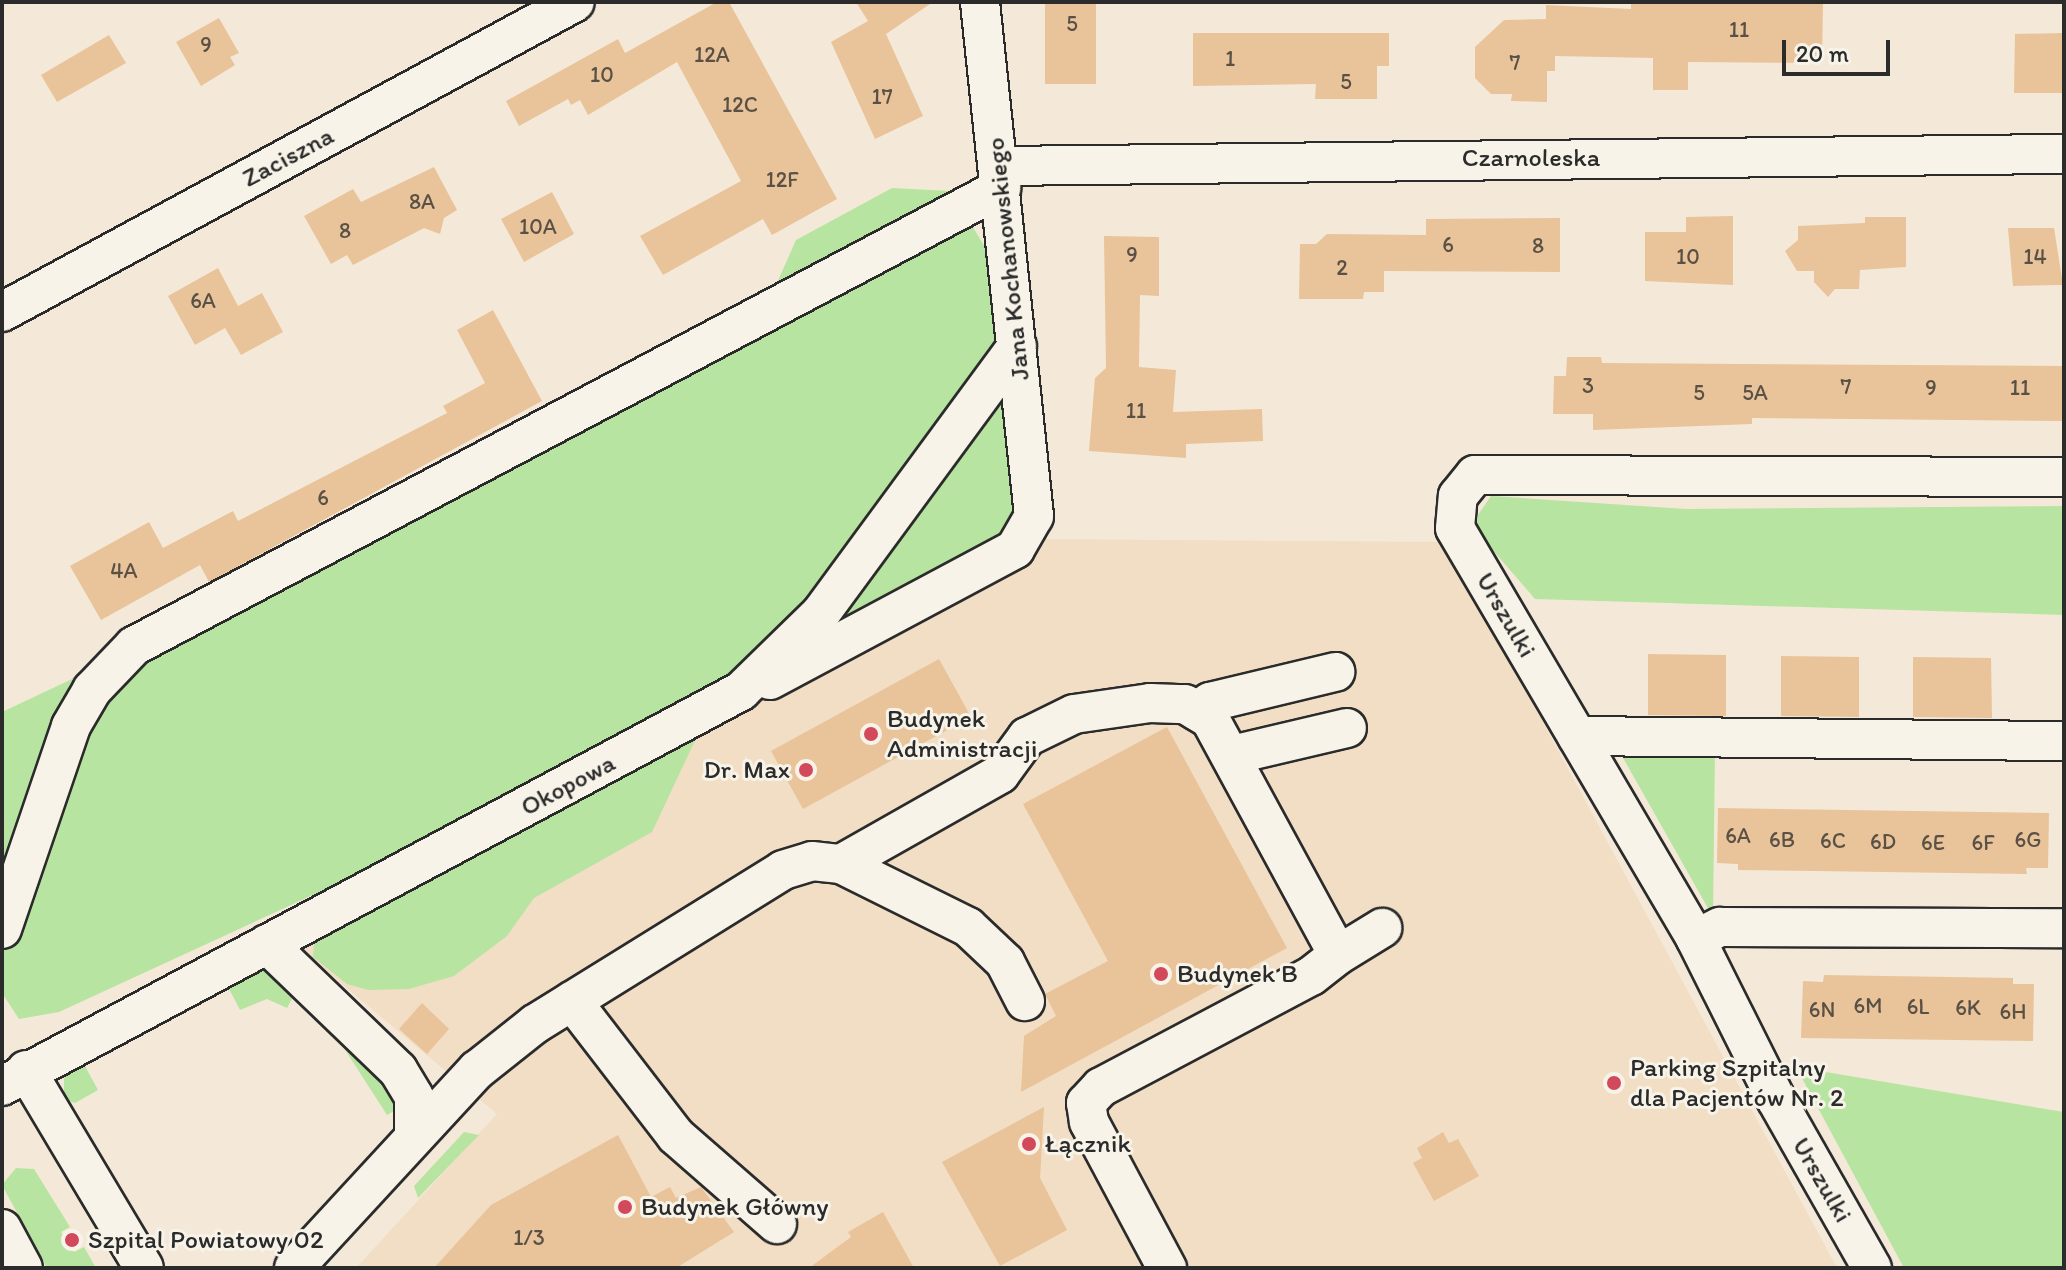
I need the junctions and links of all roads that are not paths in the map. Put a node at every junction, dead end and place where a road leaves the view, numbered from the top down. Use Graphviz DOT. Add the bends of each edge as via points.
graph roads {
  1 [pos="575,2"];
  2 [pos="980,2"];
  3 [pos="2064,154"];
  4 [pos="1000,177"];
  5 [pos="2,312"];
  6 [pos="1017,346"];
  7 [pos="2064,477"];
  8 [pos="1335,672"];
  9 [pos="733,697"];
  10 [pos="1197,711"];
  11 [pos="1347,728"];
  12 [pos="1577,736"];
  13 [pos="2064,741"];
  14 [pos="1232,755"];
  15 [pos="841,864"];
  16 [pos="1382,928"];
  17 [pos="2064,928"];
  18 [pos="2,929"];
  19 [pos="1696,939"];
  20 [pos="267,944"];
  21 [pos="1338,955"];
  22 [pos="572,1001"];
  23 [pos="1025,1001"];
  24 [pos="14,1078"];
  25 [pos="414,1134"];
  26 [pos="1143,1223"];
  27 [pos="777,1224"];
  28 [pos="2,1229"];
  29 [pos="23,1268"];
  30 [pos="144,1268"];
  31 [pos="294,1268"];
  32 [pos="1138,1268"];
  33 [pos="1167,1268"];
  34 [pos="1872,1268"];
  1 -- 5 [label="street, Zaciszna"];
  2 -- 4 [label="street, Jana Kochanowskiego"];
  3 -- 4 [label="street, Czarnoleska"];
  4 -- 6 [label="street, Jana Kochanowskiego"];
  4 -- 18 [label="street" via="134,646 104,674 71,726"];
  6 -- 9 [label="street, Okopowa" via="821,613 771,668"];
  6 -- 9 [label="street, Jana Kochanowskiego" via="1034,516 1015,549 821,658"];
  7 -- 12 [label="street, Urszulki" via="1475,475 1458,496 1455,528"];
  8 -- 10 [label="street" via="1210,702"];
  9 -- 20 [label="street, Okopowa"];
  10 -- 14 [label="street" via="1210,719"];
  10 -- 15 [label="street" via="1185,704 1150,703 1074,714 1027,737 1000,774"];
  11 -- 14 [label="street"];
  12 -- 13 [label="street"];
  12 -- 19 [label="street, Urszulki"];
  14 -- 21 [label="street"];
  15 -- 22 [label="street" via="792,866"];
  15 -- 23 [label="street" via="968,927 1005,962"];
  16 -- 21 [label="street"];
  17 -- 19 [label="street" via="1720,927"];
  19 -- 34 [label="street, Urszulki" via="1776,1099"];
  20 -- 24 [label="street, Okopowa"];
  20 -- 25 [label="street" via="398,1070 414,1097"];
  21 -- 26 [label="street" via="1311,976 1101,1087 1086,1103 1089,1122"];
  22 -- 25 [label="street" via="493,1055"];
  22 -- 27 [label="street" via="676,1136"];
  24 -- 30 [label="street" via="60,1132"];
  25 -- 31 [label="street"];
  26 -- 32 [label="street"];
  26 -- 33 [label="street"];
  28 -- 29 [label="street"];
}
